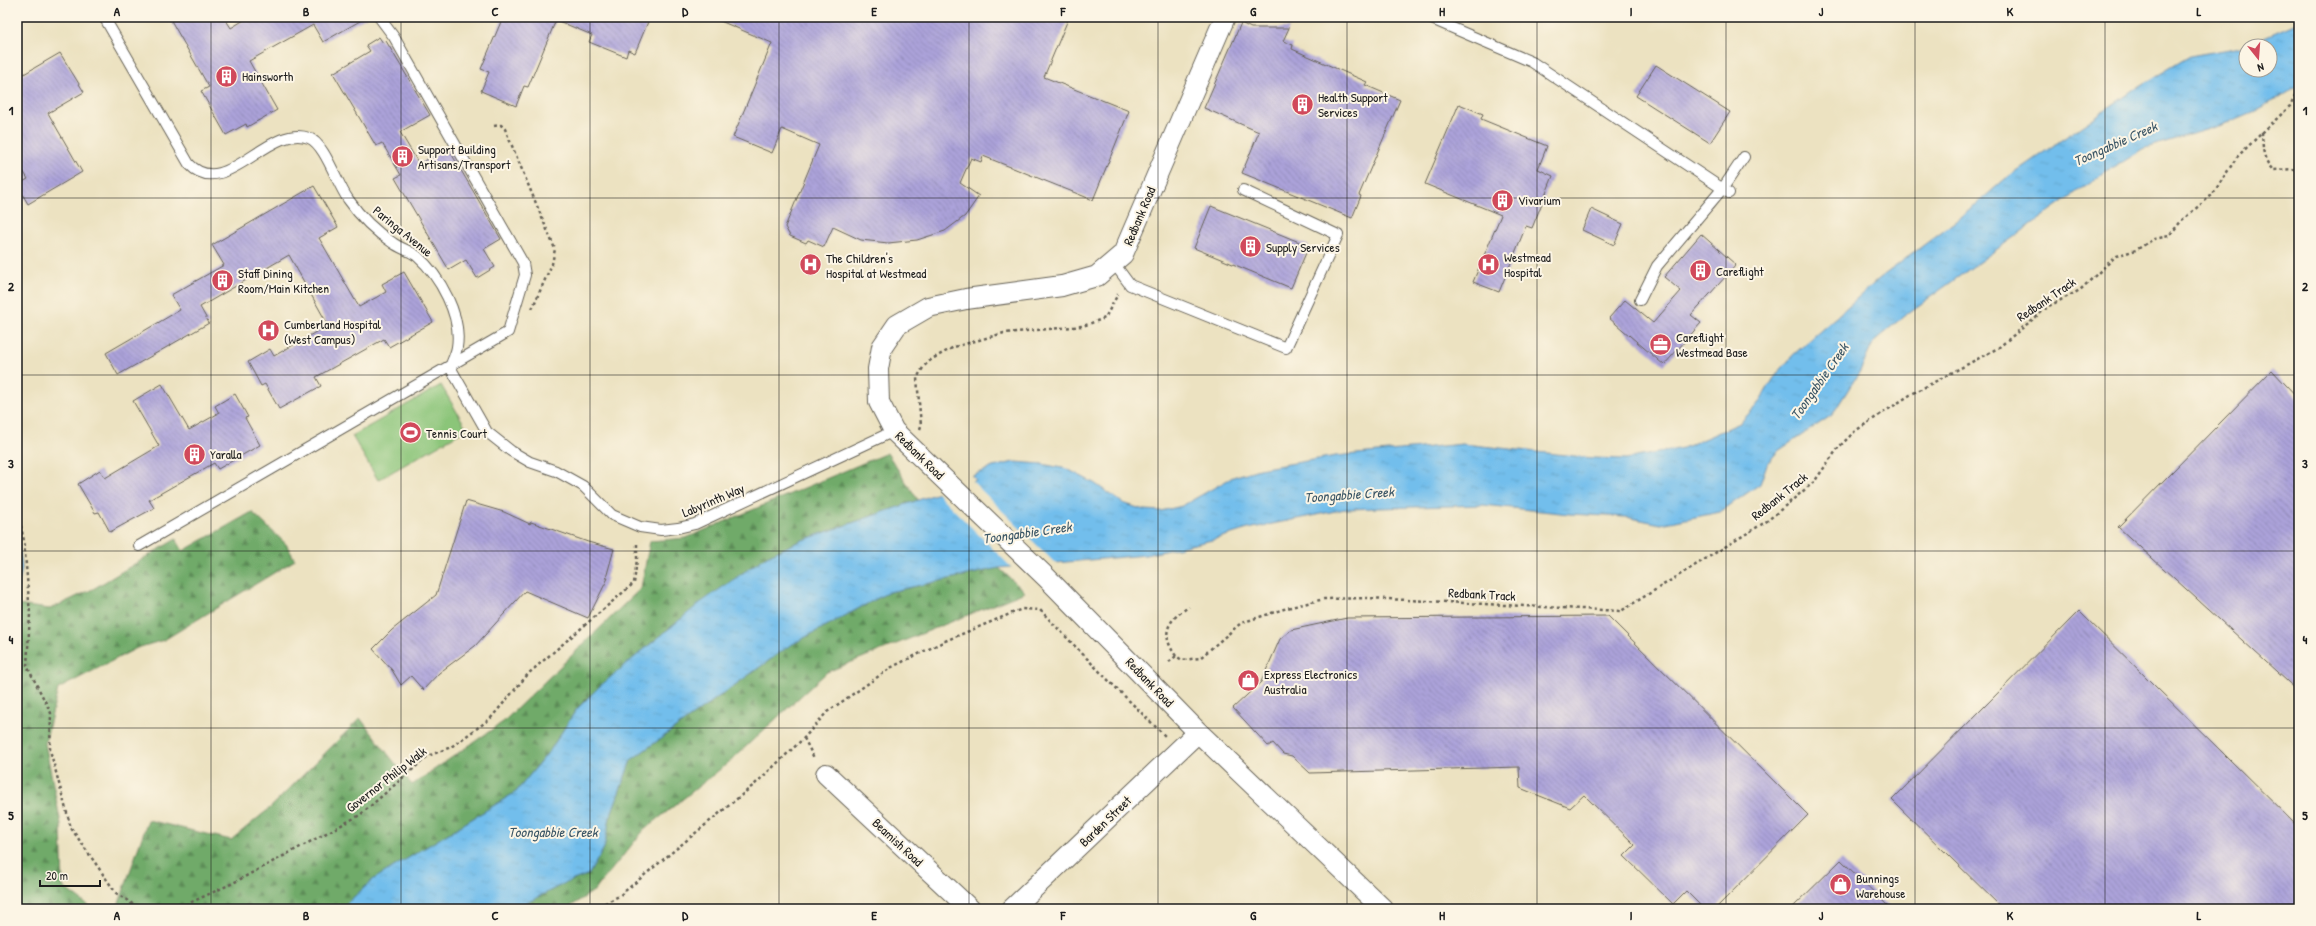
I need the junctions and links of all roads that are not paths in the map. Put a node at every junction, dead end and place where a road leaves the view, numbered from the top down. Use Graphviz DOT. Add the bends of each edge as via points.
graph roads {
  1 [pos="104,17"];
  2 [pos="379,17"];
  3 [pos="1225,17"];
  4 [pos="1428,17"];
  5 [pos="1744,157"];
  6 [pos="1243,190"];
  7 [pos="1726,190"];
  8 [pos="1113,262"];
  9 [pos="1640,300"];
  10 [pos="450,367"];
  11 [pos="894,431"];
  12 [pos="140,546"];
  13 [pos="1198,732"];
  14 [pos="826,774"];
  15 [pos="970,909"];
  16 [pos="1012,909"];
  17 [pos="1383,909"];
  1 -- 10 [label="lane, Paringa Avenue" via="189,164 195,170 208,174 222,173 275,142 292,136 310,138 321,148 347,198 364,218 392,243 416,256 436,277 450,302 456,326 457,347"];
  2 -- 10 [label="lane" via="394,37 523,263 525,275 508,332"];
  3 -- 8 [label="street, Redbank Road" via="1123,254"];
  4 -- 7 [label="lane" via="1532,62"];
  5 -- 7 [label="lane"];
  6 -- 8 [label="lane" via="1338,235 1286,348 1130,285"];
  7 -- 9 [label="lane" via="1657,266"];
  8 -- 11 [label="street, Redbank Road" via="1097,276 1062,286 966,299 928,307 897,325 882,347 878,369 879,402"];
  10 -- 11 [label="lane, Labyrinth Way" via="488,432 530,462 583,486 612,515 640,527 661,530 695,524"];
  10 -- 12 [label="lane"];
  11 -- 13 [label="street, Redbank Road" via="1046,577"];
  13 -- 16 [label="street, Barden Street"];
  13 -- 17 [label="street, Redbank Road"];
  14 -- 15 [label="street, Beamish Road"];
}
